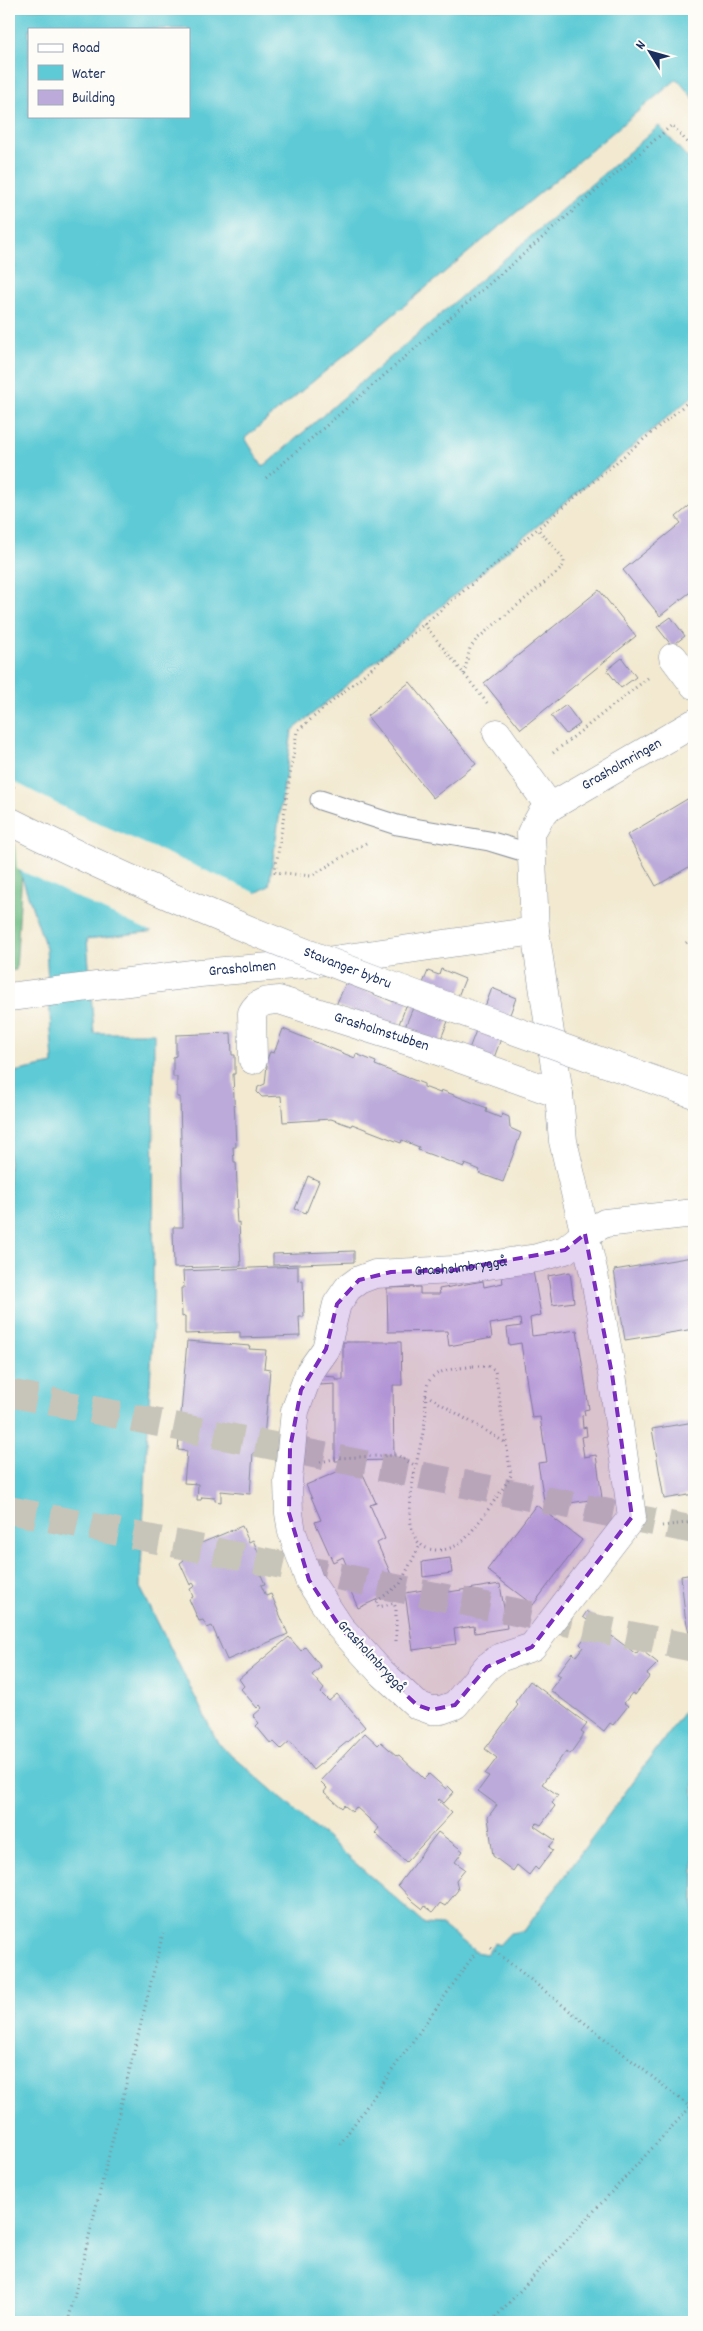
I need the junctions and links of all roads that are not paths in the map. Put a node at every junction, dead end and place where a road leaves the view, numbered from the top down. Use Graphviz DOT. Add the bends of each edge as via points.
graph roads {
  1 [pos="673,657"];
  2 [pos="694,685"];
  3 [pos="694,723"];
  4 [pos="497,733"];
  5 [pos="320,800"];
  6 [pos="550,807"];
  7 [pos="9,821"];
  8 [pos="532,854"];
  9 [pos="535,931"];
  10 [pos="17,996"];
  11 [pos="253,1060"];
  12 [pos="559,1094"];
  13 [pos="694,1094"];
  14 [pos="694,1213"];
  15 [pos="585,1234"];
  1 -- 2 [label="street"];
  3 -- 6 [label="street, Grasholmringen"];
  4 -- 6 [label="street"];
  5 -- 8 [label="lane" via="397,825 489,840"];
  6 -- 8 [label="street, Grasholmringen" via="534,824 530,844"];
  7 -- 13 [label="street, Stavanger bybru, bridge" via="160,892 313,956"];
  8 -- 9 [label="street, Grasholmringen"];
  9 -- 10 [label="street, Grasholmen" via="315,963 200,973"];
  9 -- 12 [label="street, Grasholmbryggå"];
  11 -- 12 [label="street, Grasholmstubben" via="252,1012 264,1001 279,1000 427,1046"];
  12 -- 15 [label="street, Grasholmbryggå" via="563,1141"];
  14 -- 15 [label="street" via="605,1223"];
  15 -- 15 [label="street, Grasholmbryggå" via="612,1374 632,1517 532,1647 499,1658 454,1705 431,1710 417,1705 380,1671 340,1627 309,1580 289,1512 288,1480 295,1411 301,1390 326,1349 337,1304 348,1288 359,1280 375,1274 454,1270 537,1258 565,1250"];
}
